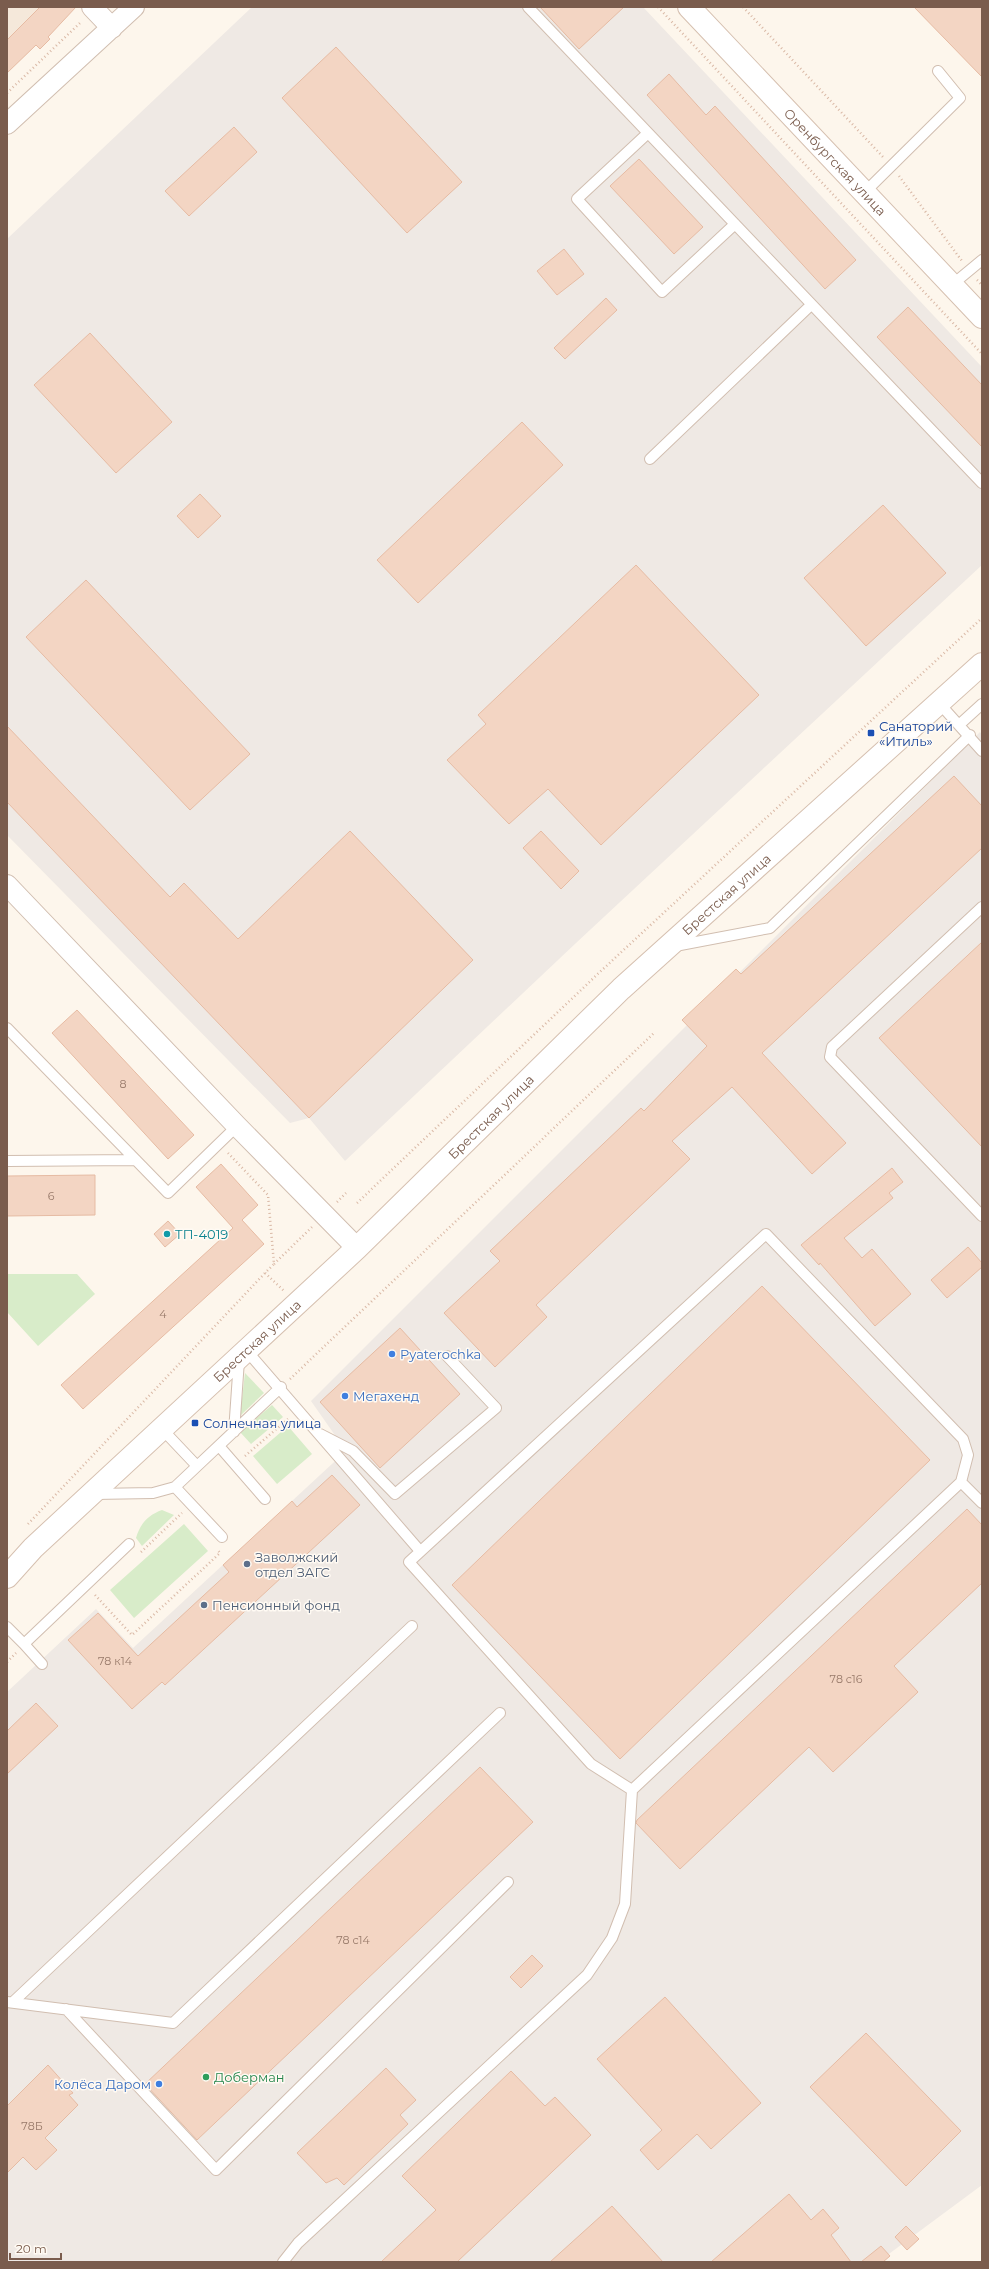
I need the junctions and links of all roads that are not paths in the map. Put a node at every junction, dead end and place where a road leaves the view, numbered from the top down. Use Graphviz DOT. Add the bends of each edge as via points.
graph roads {
  1 [pos="134,7"];
  2 [pos="528,7"];
  3 [pos="689,7"];
  4 [pos="93,8"];
  5 [pos="112,28"];
  6 [pos="938,71"];
  7 [pos="7,124"];
  8 [pos="648,133"];
  9 [pos="864,193"];
  10 [pos="735,224"];
  11 [pos="982,260"];
  12 [pos="952,284"];
  13 [pos="811,305"];
  14 [pos="982,317"];
  15 [pos="650,459"];
  16 [pos="982,483"];
  17 [pos="982,664"];
  18 [pos="939,703"];
  19 [pos="982,704"];
  20 [pos="960,724"];
  21 [pos="970,735"];
  22 [pos="982,751"];
  23 [pos="7,885"];
  24 [pos="982,907"];
  25 [pos="667,948"];
  26 [pos="7,1028"];
  27 [pos="237,1126"];
  28 [pos="136,1160"];
  29 [pos="7,1161"];
  30 [pos="982,1216"];
  31 [pos="357,1248"];
  32 [pos="243,1354"];
  33 [pos="448,1356"];
  34 [pos="281,1387"];
  35 [pos="162,1429"];
  36 [pos="234,1432"];
  37 [pos="320,1434"];
  38 [pos="219,1446"];
  39 [pos="197,1466"];
  40 [pos="961,1482"];
  41 [pos="175,1487"];
  42 [pos="92,1494"];
  43 [pos="265,1499"];
  44 [pos="982,1503"];
  45 [pos="222,1537"];
  46 [pos="129,1544"];
  47 [pos="420,1551"];
  48 [pos="7,1577"];
  49 [pos="412,1626"];
  50 [pos="7,1627"];
  51 [pos="24,1644"];
  52 [pos="42,1664"];
  53 [pos="500,1713"];
  54 [pos="632,1790"];
  55 [pos="508,1882"];
  56 [pos="10,2002"];
  57 [pos="66,2009"];
  58 [pos="283,2262"];
  1 -- 5 [label="street"];
  2 -- 8 [label="lane"];
  3 -- 9 [label="street, Оренбургская улица"];
  4 -- 5 [label="street"];
  5 -- 7 [label="street"];
  6 -- 9 [label="lane" via="960,98"];
  8 -- 10 [label="lane"];
  8 -- 10 [label="lane" via="577,199 662,292"];
  9 -- 12 [label="street, Оренбургская улица"];
  10 -- 13 [label="lane"];
  11 -- 12 [label="lane"];
  12 -- 14 [label="street, Оренбургская улица"];
  13 -- 15 [label="lane"];
  13 -- 16 [label="lane"];
  17 -- 18 [label="street, Брестская улица"];
  18 -- 20 [label="lane"];
  18 -- 25 [label="street, Брестская улица"];
  19 -- 20 [label="lane"];
  20 -- 21 [label="lane"];
  21 -- 22 [label="lane"];
  21 -- 25 [label="lane" via="770,928"];
  23 -- 27 [label="street"];
  24 -- 30 [label="lane" via="832,1047 830,1057"];
  25 -- 31 [label="street, Брестская улица" via="621,989"];
  26 -- 28 [label="lane"];
  27 -- 28 [label="lane" via="168,1193"];
  27 -- 31 [label="street"];
  28 -- 29 [label="lane"];
  31 -- 32 [label="street, Брестская улица"];
  32 -- 34 [label="lane"];
  32 -- 35 [label="street, Брестская улица"];
  32 -- 36 [label="lane"];
  33 -- 37 [label="lane" via="496,1408 395,1494 354,1451"];
  34 -- 36 [label="lane"];
  34 -- 37 [label="lane"];
  35 -- 39 [label="lane"];
  35 -- 42 [label="street, Брестская улица"];
  36 -- 38 [label="lane"];
  37 -- 47 [label="lane"];
  38 -- 39 [label="lane"];
  38 -- 43 [label="lane"];
  39 -- 41 [label="lane"];
  40 -- 44 [label="lane"];
  40 -- 47 [label="lane" via="968,1455 963,1439 766,1234"];
  40 -- 54 [label="lane"];
  41 -- 42 [label="lane" via="153,1493"];
  41 -- 45 [label="lane"];
  42 -- 48 [label="street, Брестская улица" via="33,1548"];
  46 -- 51 [label="lane"];
  47 -- 54 [label="lane" via="409,1562 591,1764"];
  49 -- 56 [label="lane"];
  50 -- 51 [label="lane"];
  51 -- 52 [label="lane"];
  53 -- 57 [label="lane" via="173,2023"];
  54 -- 58 [label="lane" via="625,1904 612,1938 587,1975 298,2243"];
  55 -- 57 [label="lane" via="216,2170"];
  56 -- 57 [label="lane"];
}
